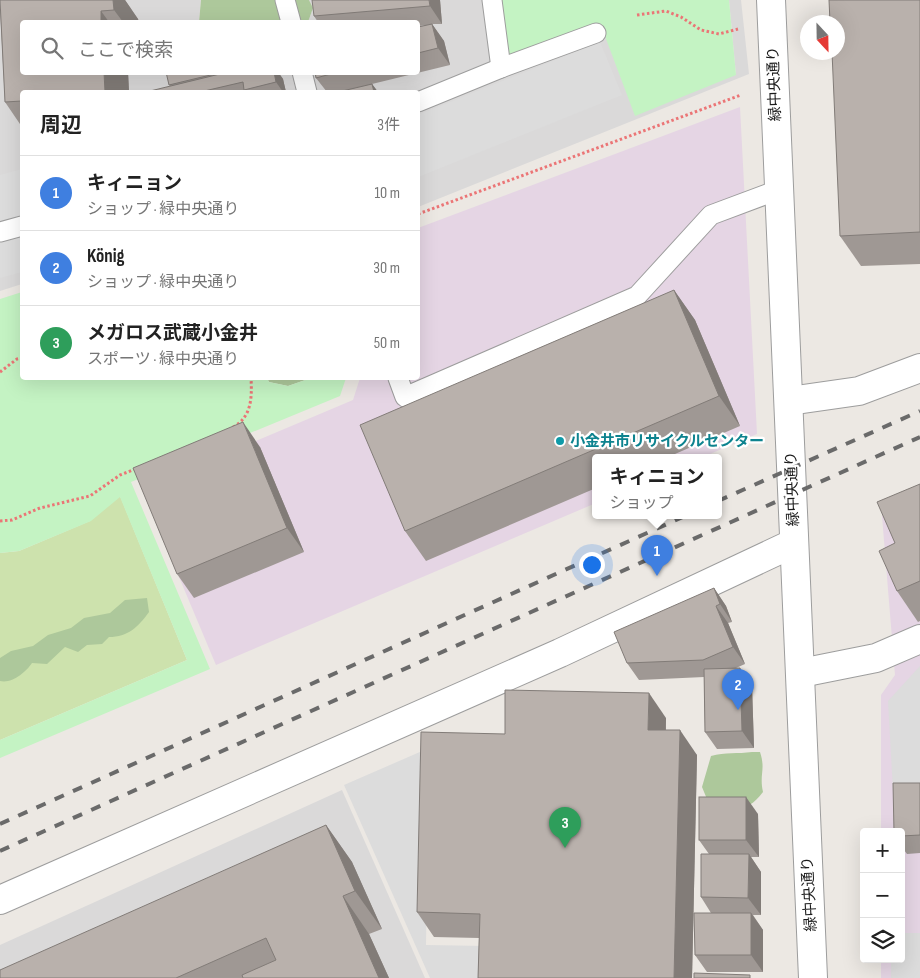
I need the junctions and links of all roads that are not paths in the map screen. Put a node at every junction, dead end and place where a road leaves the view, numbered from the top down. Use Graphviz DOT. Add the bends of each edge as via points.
graph roads {
  1 [pos="285,0"];
  2 [pos="492,0"];
  3 [pos="772,10"];
  4 [pos="290,20"];
  5 [pos="596,33"];
  6 [pos="501,68"];
  7 [pos="303,75"];
  8 [pos="306,90"];
  9 [pos="420,101"];
  10 [pos="778,190"];
  11 [pos="20,227"];
  12 [pos="0,232"];
  13 [pos="920,368"];
  14 [pos="399,380"];
  15 [pos="789,401"];
  16 [pos="794,543"];
  17 [pos="920,639"];
  18 [pos="801,673"];
  19 [pos="0,900"];
  20 [pos="813,978"];
  1 -- 4 [label="lane"];
  2 -- 6 [label="lane"];
  3 -- 10 [label="street, 緑中央通り"];
  5 -- 6 [label="lane"];
  6 -- 9 [label="lane"];
  7 -- 8 [label="lane"];
  10 -- 14 [label="lane" via="711,215 637,296 405,397"];
  10 -- 15 [label="street, 緑中央通り"];
  11 -- 12 [label="lane"];
  13 -- 15 [label="street" via="859,392"];
  15 -- 16 [label="street, 緑中央通り"];
  16 -- 18 [label="street, 緑中央通り"];
  16 -- 19 [label="street" via="560,654"];
  17 -- 18 [label="street" via="876,658"];
  18 -- 20 [label="street, 緑中央通り"];
}
